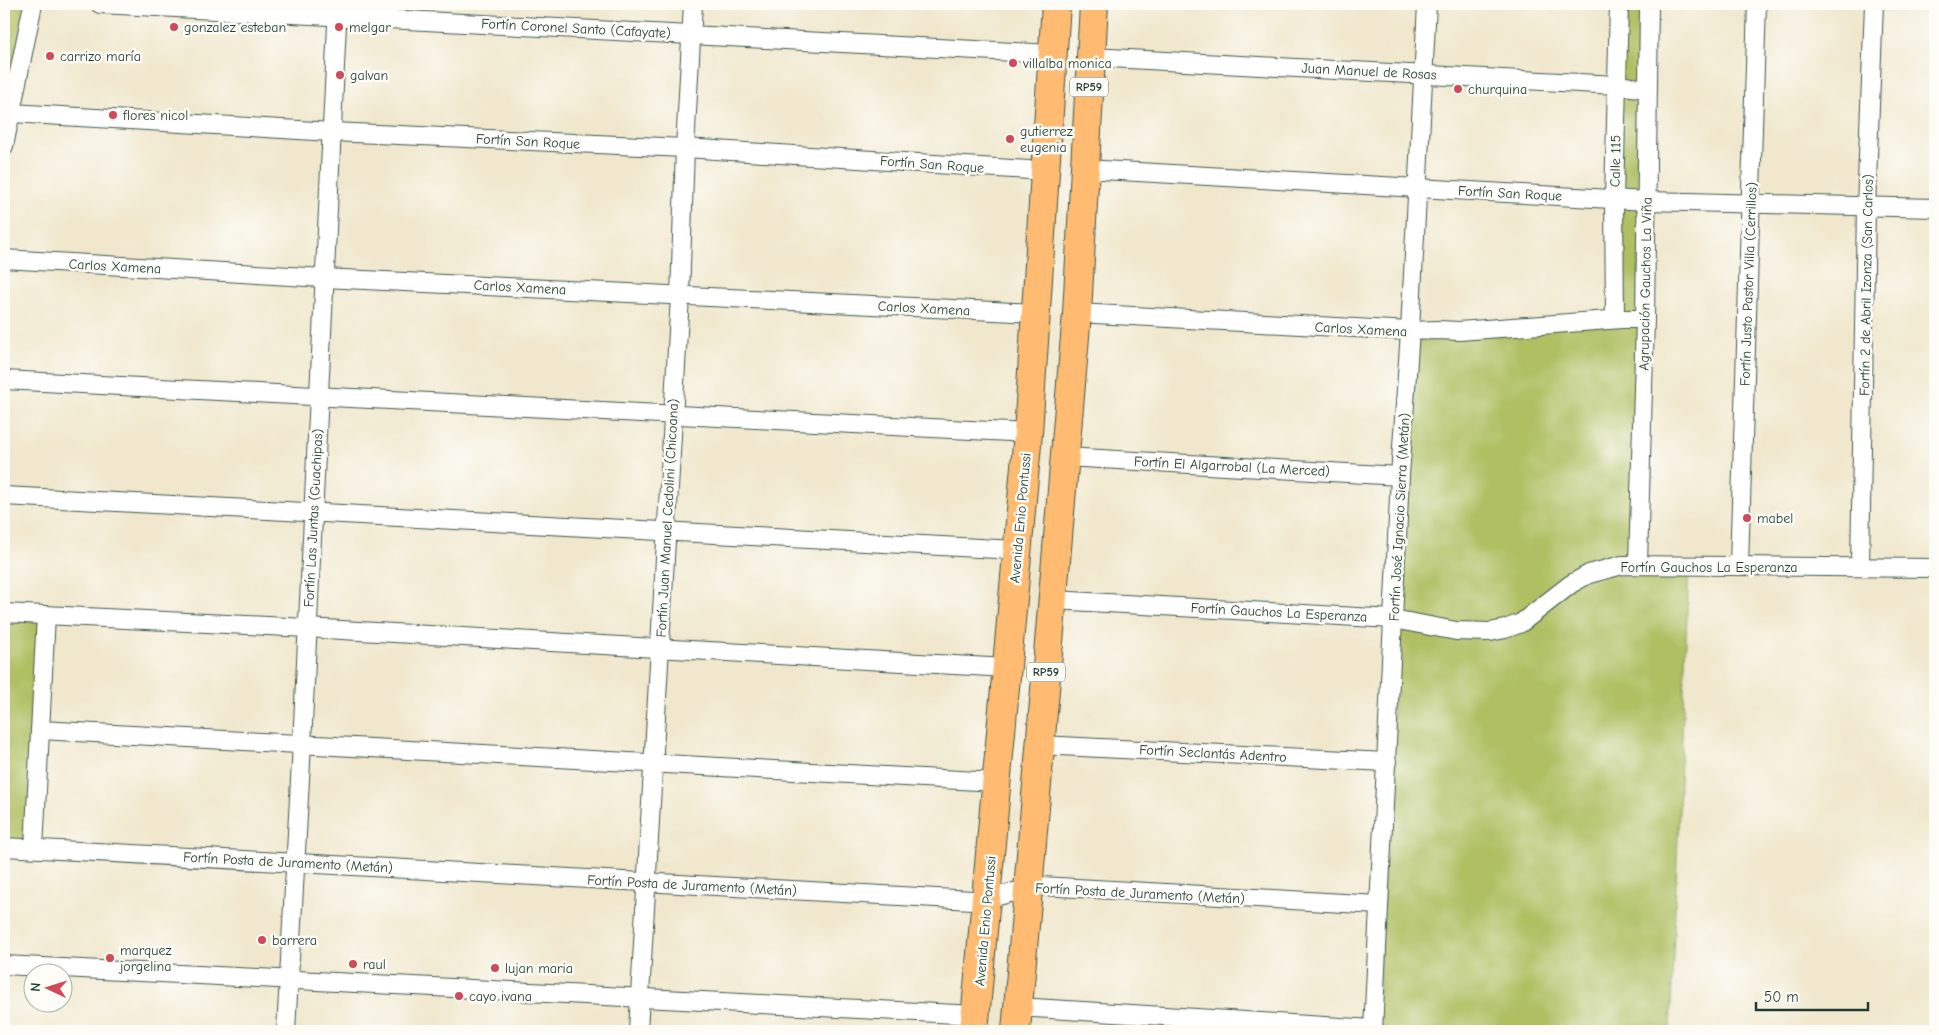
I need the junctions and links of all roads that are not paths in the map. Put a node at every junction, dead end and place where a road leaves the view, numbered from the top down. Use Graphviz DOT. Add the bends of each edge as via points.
graph roads {
  1 [pos="33,4"];
  2 [pos="100,4"];
  3 [pos="692,4"];
  4 [pos="1056,4"];
  5 [pos="1094,4"];
  6 [pos="1427,4"];
  7 [pos="1619,4"];
  8 [pos="1648,4"];
  9 [pos="1757,4"];
  10 [pos="1874,4"];
  11 [pos="338,10"];
  12 [pos="690,34"];
  13 [pos="1052,54"];
  14 [pos="1091,57"];
  15 [pos="1424,74"];
  16 [pos="1617,85"];
  17 [pos="1647,89"];
  18 [pos="11,113"];
  19 [pos="332,132"];
  20 [pos="4,146"];
  21 [pos="685,148"];
  22 [pos="1085,169"];
  23 [pos="1044,171"];
  24 [pos="1417,187"];
  25 [pos="1614,199"];
  26 [pos="1647,201"];
  27 [pos="1751,205"];
  28 [pos="1866,207"];
  29 [pos="1935,208"];
  30 [pos="4,260"];
  31 [pos="324,278"];
  32 [pos="680,296"];
  33 [pos="1036,313"];
  34 [pos="1077,313"];
  35 [pos="1615,319"];
  36 [pos="1645,320"];
  37 [pos="1410,332"];
  38 [pos="4,380"];
  39 [pos="318,397"];
  40 [pos="673,416"];
  41 [pos="1028,433"];
  42 [pos="1065,457"];
  43 [pos="1400,476"];
  44 [pos="4,496"];
  45 [pos="313,512"];
  46 [pos="667,530"];
  47 [pos="1016,550"];
  48 [pos="1638,564"];
  49 [pos="1739,565"];
  50 [pos="1860,567"];
  51 [pos="1935,568"];
  52 [pos="1053,600"];
  53 [pos="4,613"];
  54 [pos="46,615"];
  55 [pos="1393,619"];
  56 [pos="307,628"];
  57 [pos="660,649"];
  58 [pos="1007,668"];
  59 [pos="40,730"];
  60 [pos="302,744"];
  61 [pos="1040,745"];
  62 [pos="1387,762"];
  63 [pos="652,764"];
  64 [pos="997,782"];
  65 [pos="4,846"];
  66 [pos="34,848"];
  67 [pos="296,862"];
  68 [pos="646,883"];
  69 [pos="1027,888"];
  70 [pos="988,899"];
  71 [pos="1379,905"];
  72 [pos="4,965"];
  73 [pos="289,979"];
  74 [pos="639,998"];
  75 [pos="1017,1019"];
  76 [pos="975,1023"];
  77 [pos="1373,1030"];
  78 [pos="286,1031"];
  79 [pos="638,1031"];
  1 -- 18 [label="street"];
  2 -- 11 [label="street, Fortín Coronel Santo (Cafayate)"];
  3 -- 12 [label="street, Fortín Juan Manuel Cedolini (Chicoana)"];
  4 -- 13 [label="main road, Avenida Enio Pontussi / RP59"];
  5 -- 14 [label="main road, RP59"];
  6 -- 15 [label="street, Fortín José Ignacio Sierra (Metán)"];
  7 -- 16 [label="street, Calle 115"];
  8 -- 17 [label="street, Agrupación Gauchos La Viña"];
  9 -- 27 [label="street, Fortín Justo Pastor Villa (Cerrillos)"];
  10 -- 28 [label="street, Fortín 2 de Abril Izonza (San Carlos)"];
  11 -- 12 [label="street, Fortín Coronel Santo (Cafayate)"];
  11 -- 19 [label="street, Fortín Las Juntas (Guachipas)"];
  12 -- 13 [label="street, Fortín Coronel Santo (Cafayate)"];
  12 -- 21 [label="street, Fortín Juan Manuel Cedolini (Chicoana)"];
  13 -- 23 [label="main road, Avenida Enio Pontussi / RP59"];
  14 -- 15 [label="street, Juan Manuel de Rosas"];
  14 -- 22 [label="main road, RP59"];
  15 -- 16 [label="street, Juan Manuel de Rosas"];
  15 -- 24 [label="street, Fortín José Ignacio Sierra (Metán)"];
  16 -- 17 [label="street, Juan Manuel de Rosas"];
  16 -- 25 [label="street, Calle 115"];
  17 -- 26 [label="street, Agrupación Gauchos La Viña"];
  18 -- 19 [label="street, Fortín San Roque"];
  18 -- 20 [label="street"];
  19 -- 21 [label="street, Fortín San Roque"];
  19 -- 31 [label="street, Fortín Las Juntas (Guachipas)"];
  21 -- 23 [label="street, Fortín San Roque"];
  21 -- 32 [label="street, Fortín Juan Manuel Cedolini (Chicoana)"];
  22 -- 24 [label="street, Fortín San Roque"];
  22 -- 34 [label="main road, RP59"];
  23 -- 33 [label="main road, Avenida Enio Pontussi / RP59"];
  24 -- 25 [label="street, Fortín San Roque"];
  24 -- 37 [label="street, Fortín José Ignacio Sierra (Metán)"];
  25 -- 26 [label="street, Fortín San Roque"];
  25 -- 35 [label="street, Calle 115"];
  26 -- 27 [label="street, Fortín San Roque"];
  26 -- 36 [label="street, Agrupación Gauchos La Viña"];
  27 -- 28 [label="street, Fortín San Roque"];
  27 -- 49 [label="street, Fortín Justo Pastor Villa (Cerrillos)"];
  28 -- 29 [label="street, Fortín San Roque"];
  28 -- 50 [label="street, Fortín 2 de Abril Izonza (San Carlos)"];
  30 -- 31 [label="street, Carlos Xamena"];
  31 -- 32 [label="street, Carlos Xamena"];
  31 -- 39 [label="street, Fortín Las Juntas (Guachipas)"];
  32 -- 33 [label="street, Carlos Xamena"];
  32 -- 40 [label="street, Fortín Juan Manuel Cedolini (Chicoana)"];
  33 -- 41 [label="main road, Avenida Enio Pontussi / RP59"];
  34 -- 37 [label="street, Carlos Xamena"];
  34 -- 42 [label="main road, RP59"];
  35 -- 36 [label="street, Carlos Xamena"];
  35 -- 37 [label="street, Carlos Xamena" via="1459,332"];
  36 -- 48 [label="street, Agrupación Gauchos La Viña"];
  37 -- 43 [label="street, Fortín José Ignacio Sierra (Metán)"];
  38 -- 39 [label="street"];
  39 -- 40 [label="street"];
  39 -- 45 [label="street, Fortín Las Juntas (Guachipas)"];
  40 -- 41 [label="street"];
  40 -- 46 [label="street, Fortín Juan Manuel Cedolini (Chicoana)"];
  41 -- 47 [label="main road, Avenida Enio Pontussi / RP59"];
  42 -- 43 [label="street, Fortín El Algarrobal (La Merced)"];
  42 -- 52 [label="main road, RP59"];
  43 -- 55 [label="street, Fortín José Ignacio Sierra (Metán)"];
  44 -- 45 [label="street"];
  45 -- 46 [label="street"];
  45 -- 56 [label="street, Fortín Las Juntas (Guachipas)"];
  46 -- 47 [label="street"];
  46 -- 57 [label="street, Fortín Juan Manuel Cedolini (Chicoana)"];
  47 -- 58 [label="main road, Avenida Enio Pontussi / RP59"];
  48 -- 49 [label="street, Fortín Gauchos La Esperanza"];
  48 -- 55 [label="street, Fortín Gauchos La Esperanza" via="1588,574 1521,623 1498,631 1456,632"];
  49 -- 50 [label="street, Fortín Gauchos La Esperanza"];
  50 -- 51 [label="street, Fortín Gauchos La Esperanza"];
  52 -- 55 [label="street, Fortín Gauchos La Esperanza"];
  52 -- 61 [label="main road, RP59"];
  53 -- 54 [label="street"];
  54 -- 56 [label="street"];
  54 -- 59 [label="street"];
  55 -- 62 [label="street, Fortín José Ignacio Sierra (Metán)"];
  56 -- 57 [label="street"];
  56 -- 60 [label="street, Fortín Las Juntas (Guachipas)"];
  57 -- 58 [label="street"];
  57 -- 63 [label="street, Fortín Juan Manuel Cedolini (Chicoana)"];
  58 -- 64 [label="main road, Avenida Enio Pontussi / RP59"];
  59 -- 60 [label="street"];
  59 -- 66 [label="street"];
  60 -- 63 [label="street"];
  60 -- 67 [label="street, Fortín Las Juntas (Guachipas)"];
  61 -- 62 [label="street, Fortín Seclantás Adentro"];
  61 -- 69 [label="main road, RP59"];
  62 -- 71 [label="street, Fortín José Ignacio Sierra (Metán)"];
  63 -- 64 [label="street"];
  63 -- 68 [label="street, Fortín Juan Manuel Cedolini (Chicoana)"];
  64 -- 70 [label="main road, Avenida Enio Pontussi / RP59"];
  65 -- 66 [label="street, Fortín Posta de Juramento (Metán)"];
  66 -- 67 [label="street, Fortín Posta de Juramento (Metán)"];
  67 -- 68 [label="street, Fortín Posta de Juramento (Metán)"];
  67 -- 73 [label="street, Fortín Las Juntas (Guachipas)"];
  68 -- 70 [label="street, Fortín Posta de Juramento (Metán)"];
  68 -- 74 [label="street, Fortín Juan Manuel Cedolini (Chicoana)"];
  69 -- 70 [label="street, Fortín Posta de Juramento (Metán)"];
  69 -- 71 [label="street, Fortín Posta de Juramento (Metán)" via="1041,886"];
  69 -- 75 [label="main road, RP59"];
  70 -- 76 [label="main road, Avenida Enio Pontussi / RP59"];
  71 -- 77 [label="street, Fortín José Ignacio Sierra (Metán)"];
  72 -- 73 [label="street"];
  73 -- 74 [label="street"];
  73 -- 78 [label="street, Fortín Las Juntas (Guachipas)"];
  74 -- 76 [label="street"];
  74 -- 79 [label="street, Fortín Juan Manuel Cedolini (Chicoana)"];
  75 -- 77 [label="street"];
}
